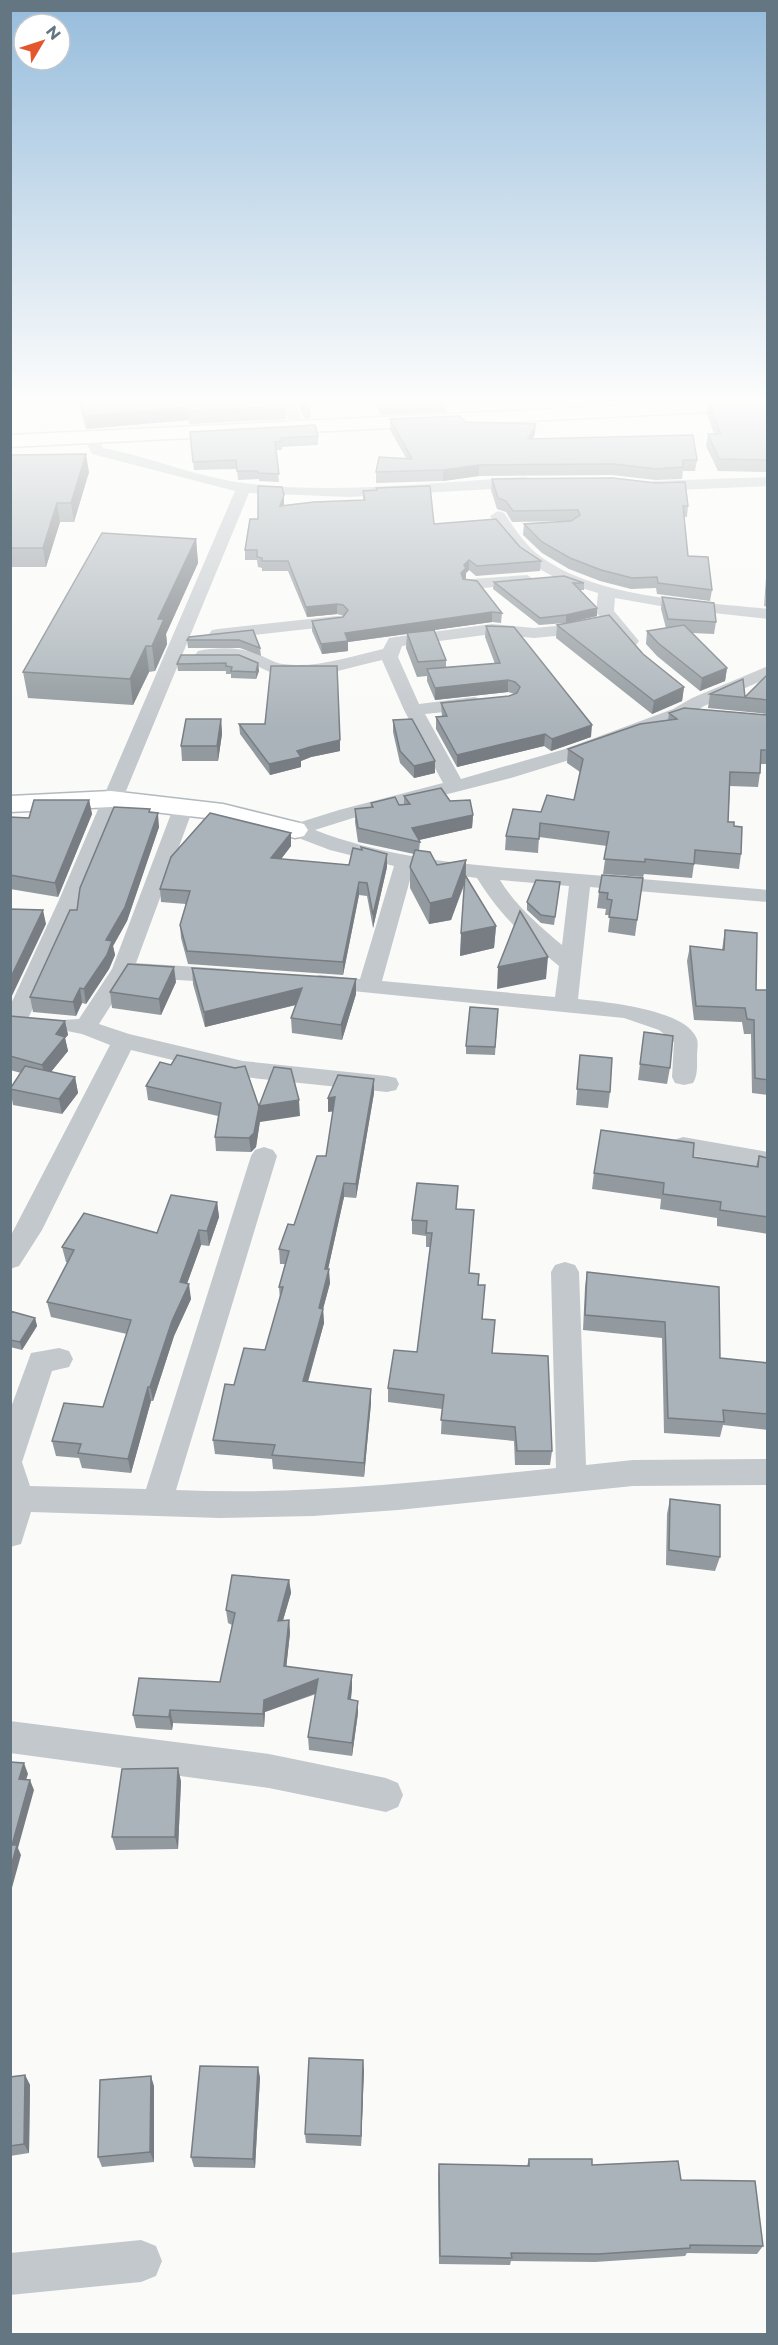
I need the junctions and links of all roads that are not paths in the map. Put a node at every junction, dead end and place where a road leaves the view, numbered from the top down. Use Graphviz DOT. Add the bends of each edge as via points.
graph roads {
  1 [pos="234,510"];
  2 [pos="528,528"];
  3 [pos="569,576"];
  4 [pos="471,584"];
  5 [pos="607,591"];
  6 [pos="768,614"];
  7 [pos="612,620"];
  8 [pos="337,621"];
  9 [pos="176,646"];
  10 [pos="391,653"];
  11 [pos="642,653"];
  12 [pos="768,671"];
  13 [pos="682,688"];
  14 [pos="496,701"];
  15 [pos="698,702"];
  16 [pos="413,710"];
  17 [pos="680,713"];
  18 [pos="713,717"];
  19 [pos="454,785"];
  20 [pos="111,799"];
  21 [pos="10,804"];
  22 [pos="184,806"];
  23 [pos="295,830"];
  24 [pos="405,862"];
  25 [pos="484,872"];
  26 [pos="580,880"];
  27 [pos="768,896"];
  28 [pos="570,964"];
  29 [pos="123,969"];
  30 [pos="252,978"];
  31 [pos="298,981"];
  32 [pos="369,986"];
  33 [pos="566,1005"];
  34 [pos="29,1020"];
  35 [pos="85,1027"];
  36 [pos="124,1041"];
  37 [pos="684,1077"];
  38 [pos="387,1084"];
  39 [pos="683,1146"];
  40 [pos="264,1156"];
  41 [pos="768,1161"];
  42 [pos="10,1260"];
  43 [pos="565,1272"];
  44 [pos="59,1359"];
  45 [pos="10,1456"];
  46 [pos="10,1469"];
  47 [pos="768,1472"];
  48 [pos="571,1479"];
  49 [pos="19,1499"];
  50 [pos="157,1502"];
  51 [pos="10,1534"];
  52 [pos="10,1737"];
  53 [pos="386,1795"];
  54 [pos="141,2261"];
  55 [pos="10,2274"];
  1 -- 9 [label="street"];
  2 -- 3 [label="street" via="503,522 533,558"];
  3 -- 4 [label="street"];
  3 -- 5 [label="street"];
  5 -- 6 [label="street"];
  5 -- 7 [label="street" via="605,612"];
  7 -- 10 [label="street" via="534,633 492,629 460,632 395,642"];
  7 -- 11 [label="street"];
  8 -- 9 [label="street"];
  9 -- 10 [label="street" via="250,657 273,669 288,670"];
  9 -- 20 [label="street"];
  10 -- 16 [label="street" via="389,657"];
  12 -- 15 [label="street"];
  13 -- 15 [label="street"];
  14 -- 16 [label="street"];
  15 -- 17 [label="street"];
  16 -- 19 [label="street"];
  17 -- 18 [label="street"];
  17 -- 19 [label="street" via="572,753"];
  19 -- 23 [label="street"];
  20 -- 21 [label="street"];
  20 -- 22 [label="street"];
  20 -- 34 [label="street" via="69,900"];
  22 -- 23 [label="street"];
  22 -- 29 [label="street"];
  23 -- 24 [label="street" via="338,846"];
  24 -- 25 [label="street"];
  24 -- 32 [label="street"];
  25 -- 26 [label="street"];
  25 -- 28 [label="street" via="520,921"];
  26 -- 27 [label="street"];
  26 -- 28 [label="street"];
  28 -- 33 [label="street"];
  29 -- 30 [label="street"];
  29 -- 35 [label="street"];
  31 -- 32 [label="street"];
  32 -- 33 [label="street"];
  33 -- 37 [label="street" via="626,1011 667,1025 686,1040"];
  34 -- 35 [label="street"];
  35 -- 36 [label="street"];
  36 -- 38 [label="street" via="243,1070"];
  36 -- 42 [label="street"];
  39 -- 41 [label="street"];
  40 -- 50 [label="street"];
  43 -- 48 [label="street"];
  44 -- 45 [label="street" via="41,1360"];
  46 -- 49 [label="street"];
  47 -- 48 [label="street" via="633,1473"];
  48 -- 50 [label="street" via="313,1503"];
  49 -- 50 [label="street"];
  49 -- 51 [label="street"];
  52 -- 53 [label="street" via="269,1771"];
  54 -- 55 [label="street"];
}
